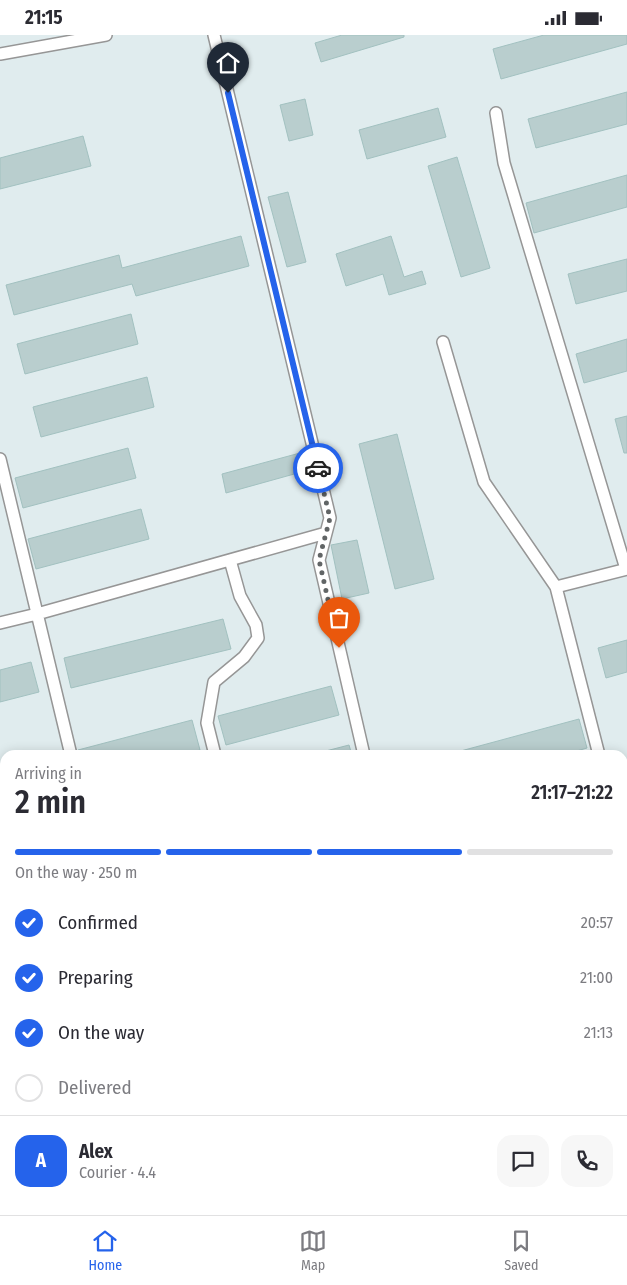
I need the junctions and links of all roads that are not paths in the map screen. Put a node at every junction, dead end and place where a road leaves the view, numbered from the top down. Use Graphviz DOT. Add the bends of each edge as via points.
graph roads {
  1 [pos="106,35"];
  2 [pos="214,35"];
  3 [pos="0,54"];
  4 [pos="496,113"];
  5 [pos="443,342"];
  6 [pos="0,459"];
  7 [pos="326,533"];
  8 [pos="230,560"];
  9 [pos="627,569"];
  10 [pos="556,587"];
  11 [pos="37,614"];
  12 [pos="0,623"];
  13 [pos="70,750"];
  14 [pos="214,750"];
  15 [pos="363,750"];
  16 [pos="598,750"];
  1 -- 3 [label="street"];
  2 -- 7 [label="street" via="330,518"];
  4 -- 9 [label="street" via="504,163"];
  5 -- 10 [label="street" via="484,482"];
  6 -- 11 [label="street"];
  7 -- 8 [label="street"];
  7 -- 15 [label="street" via="319,560"];
  8 -- 11 [label="street"];
  8 -- 14 [label="street" via="240,596 256,625 258,638 244,657 214,682 207,723"];
  9 -- 10 [label="street"];
  10 -- 16 [label="street"];
  11 -- 12 [label="street"];
  11 -- 13 [label="street"];
}
